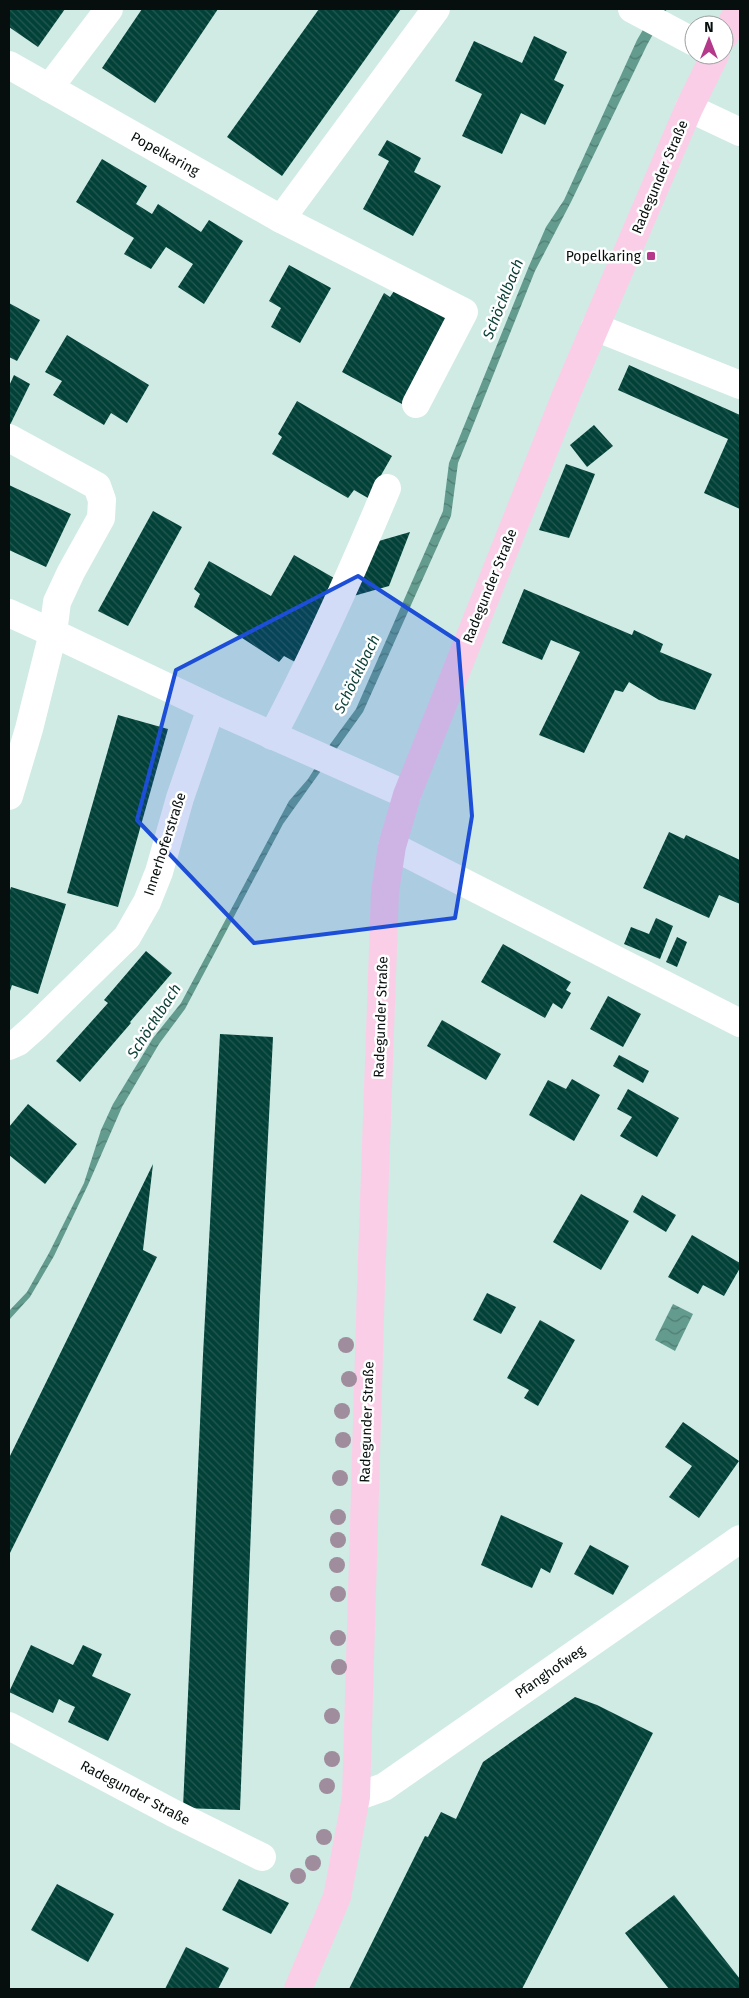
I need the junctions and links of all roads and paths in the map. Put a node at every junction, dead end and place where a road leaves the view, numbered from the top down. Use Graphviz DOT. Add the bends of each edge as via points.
graph roads {
  1 [pos="109,9"];
  2 [pos="436,9"];
  3 [pos="632,9"];
  4 [pos="684,35"];
  5 [pos="9,65"];
  6 [pos="703,65"];
  7 [pos="49,88"];
  8 [pos="690,108"];
  9 [pos="740,132"];
  10 [pos="281,219"];
  11 [pos="595,327"];
  12 [pos="740,385"];
  13 [pos="416,404"];
  14 [pos="9,438"];
  15 [pos="387,488"];
  16 [pos="9,613"];
  17 [pos="53,633"];
  18 [pos="211,708"];
  19 [pos="272,736"];
  20 [pos="407,795"];
  21 [pos="9,796"];
  22 [pos="392,846"];
  23 [pos="740,1023"];
  24 [pos="9,1046"];
  25 [pos="740,1538"];
  26 [pos="9,1726"];
  27 [pos="356,1797"];
  28 [pos="262,1857"];
  29 [pos="298,1989"];
  1 -- 7 [label="street"];
  2 -- 10 [label="street"];
  3 -- 4 [label="street"];
  5 -- 7 [label="street, Popelkaring"];
  6 -- 8 [label="main road, Radegunder Straße"];
  7 -- 10 [label="street, Popelkaring"];
  8 -- 9 [label="street"];
  8 -- 11 [label="main road, Radegunder Straße"];
  10 -- 13 [label="street, Popelkaring" via="464,312"];
  11 -- 12 [label="street"];
  11 -- 20 [label="main road, Radegunder Straße"];
  14 -- 17 [label="street" via="97,486 102,500 101,518 57,602"];
  15 -- 19 [label="street" via="342,595"];
  16 -- 17 [label="street"];
  17 -- 18 [label="street"];
  17 -- 21 [label="street"];
  18 -- 19 [label="street"];
  18 -- 24 [label="street, Innerhoferstraße" via="159,872 127,937 36,1026"];
  19 -- 20 [label="street"];
  20 -- 22 [label="main road, Radegunder Straße"];
  22 -- 23 [label="street"];
  22 -- 27 [label="main road, Radegunder Straße" via="385,892"];
  25 -- 27 [label="street, Pfanghofweg" via="384,1787"];
  26 -- 28 [label="street, Radegunder Straße" via="173,1814"];
  27 -- 29 [label="main road, Radegunder Straße" via="337,1897"];
}
